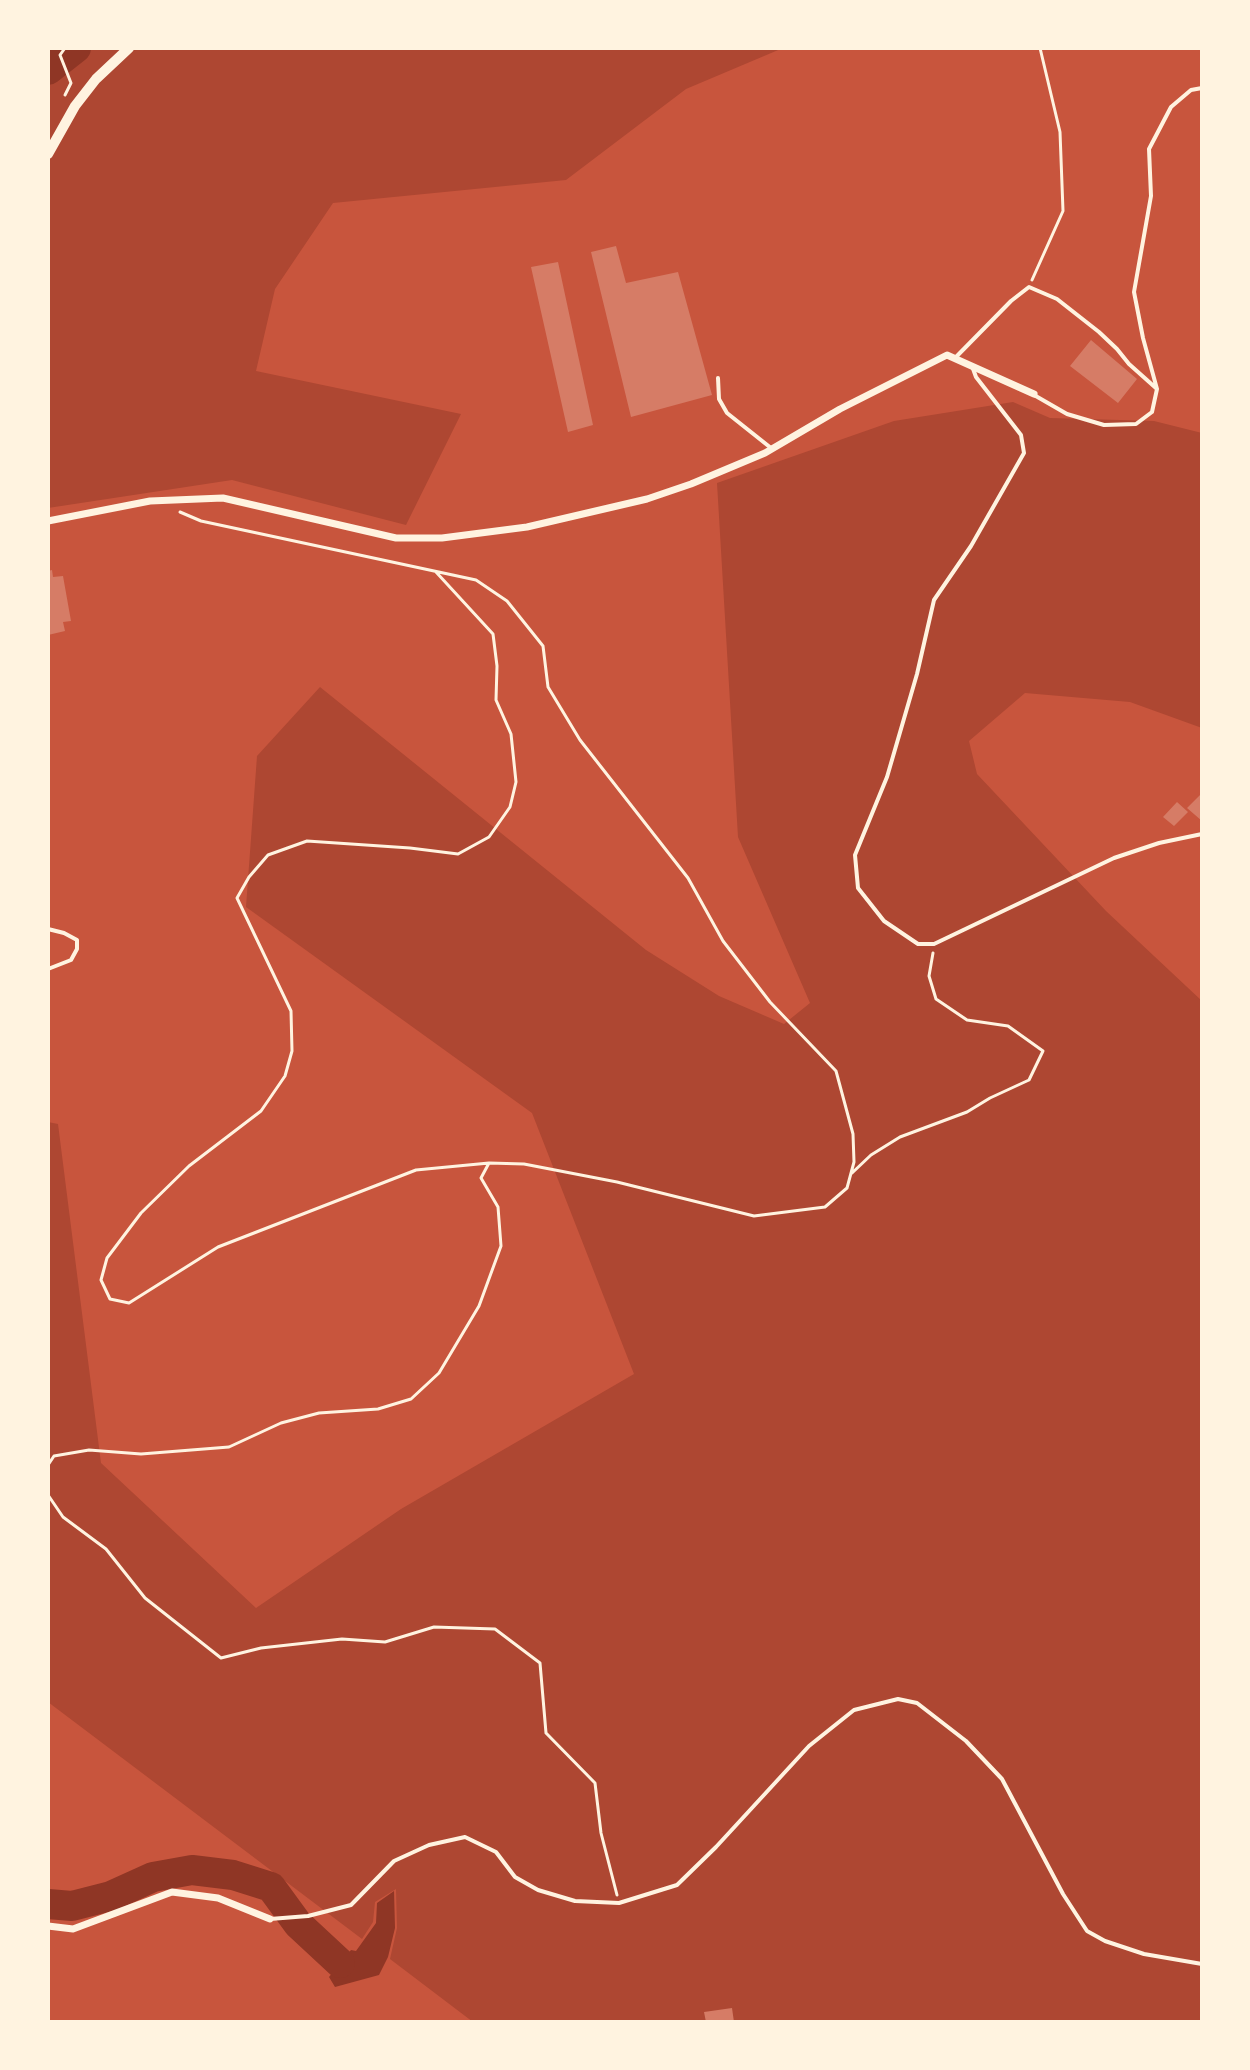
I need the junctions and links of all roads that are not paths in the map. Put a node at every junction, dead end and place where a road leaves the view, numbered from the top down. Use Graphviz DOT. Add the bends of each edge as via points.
graph roads {
  1 [pos="129,48"];
  2 [pos="1202,88"];
  3 [pos="48,154"];
  4 [pos="955,358"];
  5 [pos="972,366"];
  6 [pos="718,378"];
  7 [pos="1157,389"];
  8 [pos="1034,394"];
  9 [pos="772,449"];
  10 [pos="48,521"];
  11 [pos="1202,834"];
  12 [pos="48,929"];
  13 [pos="48,969"];
  14 [pos="270,1919"];
  15 [pos="48,1926"];
  16 [pos="1202,1964"];
  1 -- 3 [label="main road" via="75,106"];
  2 -- 7 [label="lane" via="1191,90 1171,107 1149,149 1151,196 1134,292"];
  4 -- 5 [label="street"];
  4 -- 7 [label="lane" via="1029,287 1057,299 1099,332"];
  4 -- 9 [label="street" via="947,355"];
  5 -- 8 [label="street"];
  5 -- 11 [label="lane" via="1021,435 1024,453 934,600 887,777 855,855 858,888 884,921 918,944 934,944 1114,858"];
  6 -- 9 [label="lane" via="719,399 727,413"];
  7 -- 8 [label="lane" via="1152,412 1136,424 1104,425 1067,414"];
  9 -- 10 [label="street" via="647,499 527,527 442,538 396,538 223,498 150,501"];
  12 -- 13 [label="lane" via="77,940 71,960"];
  14 -- 15 [label="street" via="218,1898 172,1892 73,1929"];
  14 -- 16 [label="lane" via="329,1913 351,1905 394,1861 465,1837 496,1852 515,1877 575,1901 619,1903 677,1885 809,1746 854,1710 898,1699 917,1703 966,1741 1002,1779 1087,1931 1144,1954"];
}
